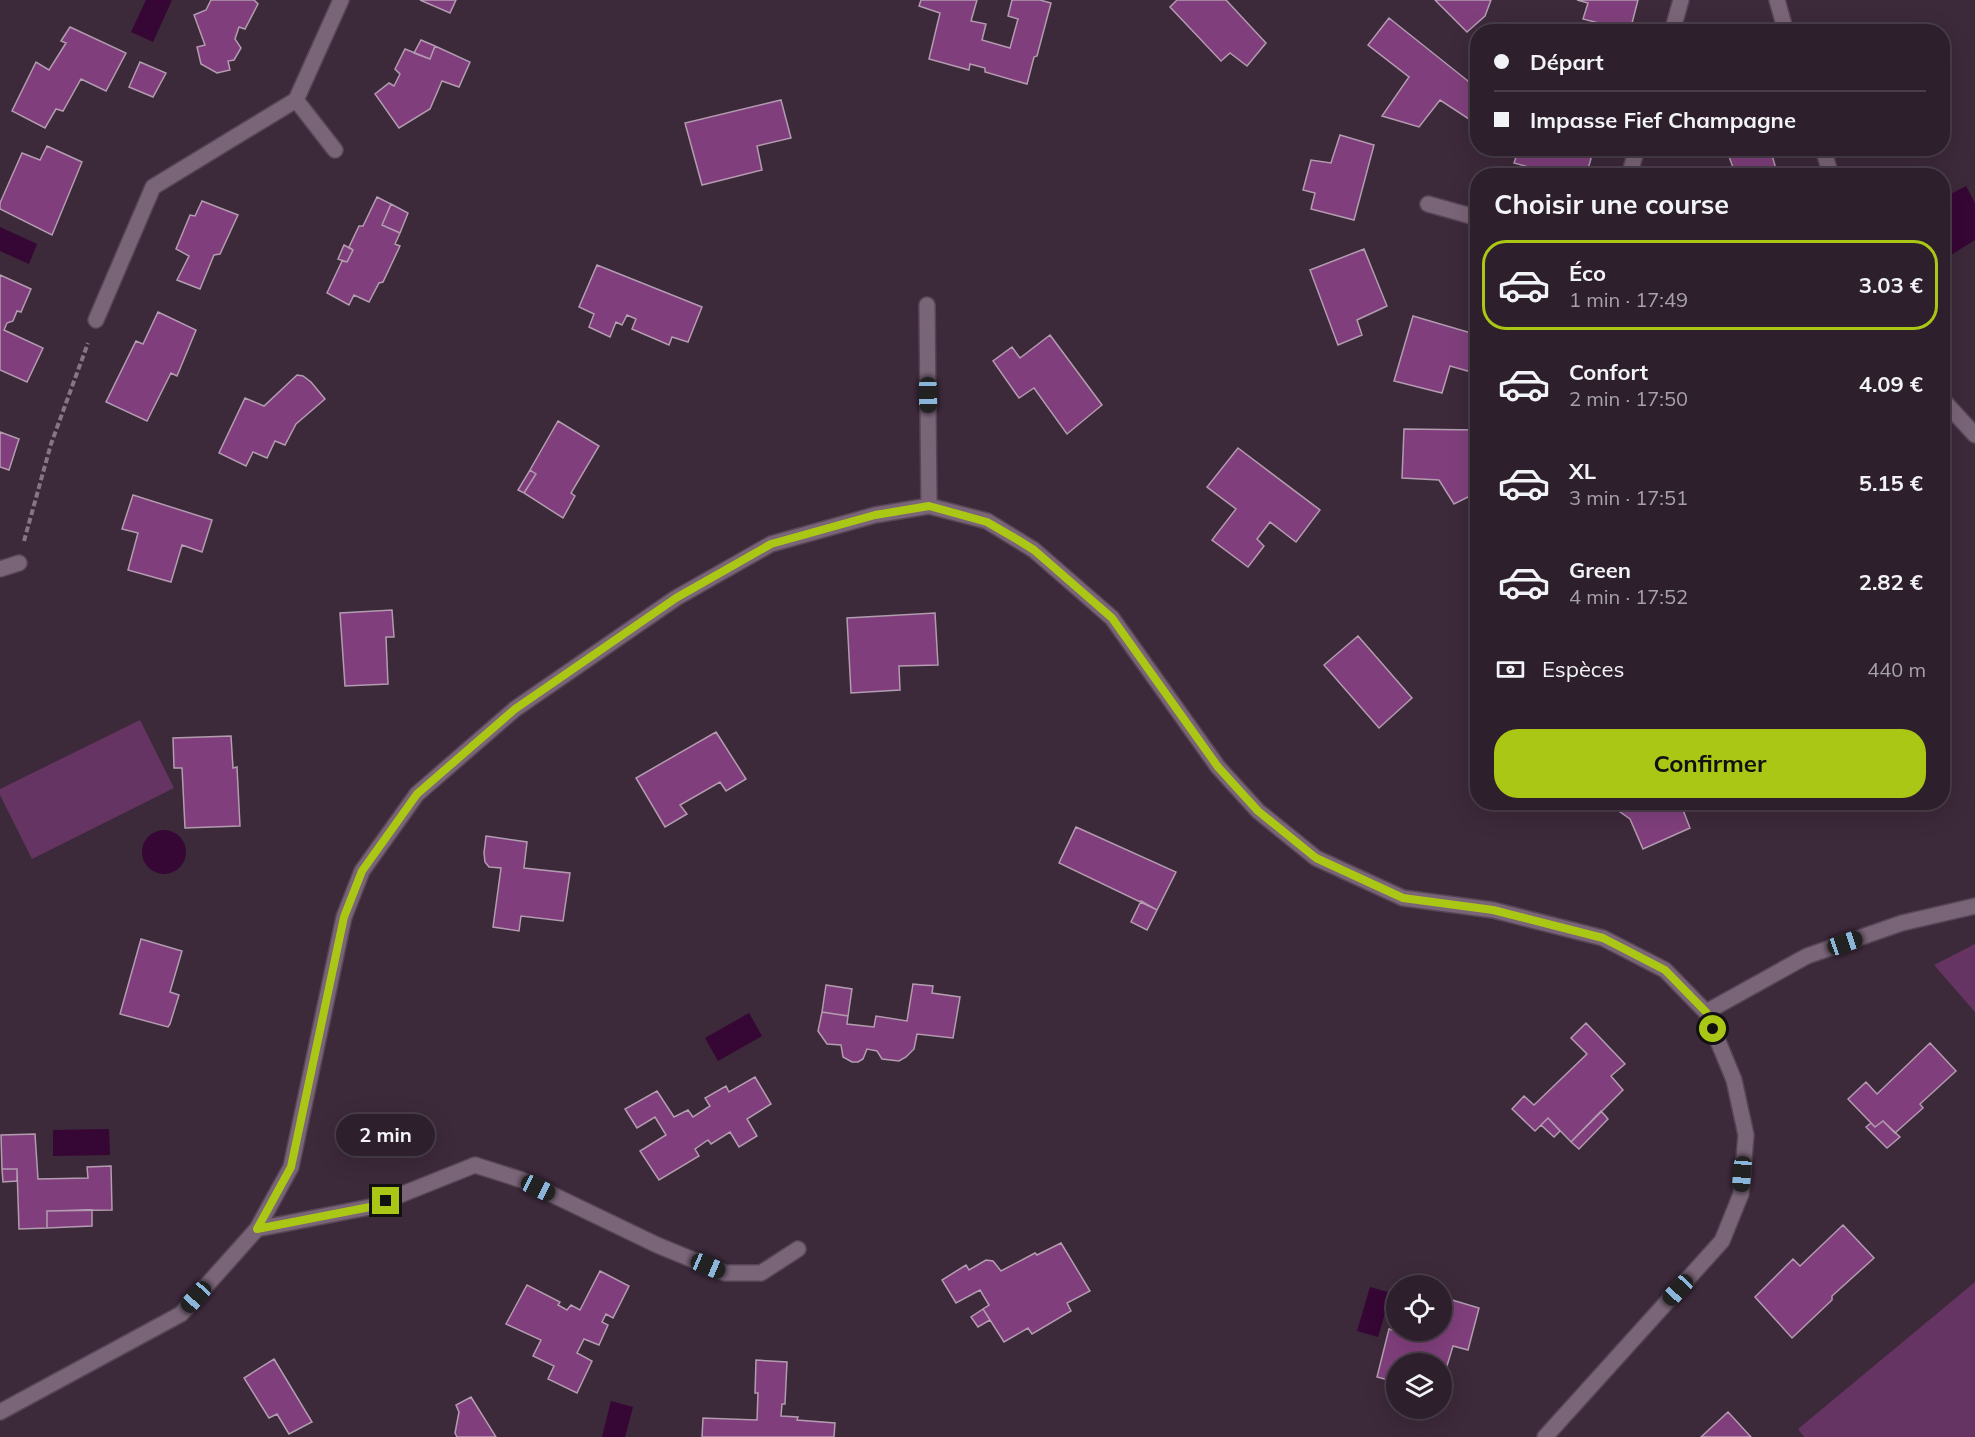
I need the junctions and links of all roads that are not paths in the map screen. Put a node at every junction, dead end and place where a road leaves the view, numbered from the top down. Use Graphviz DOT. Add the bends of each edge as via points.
graph roads {
  1 [pos="341,0"];
  2 [pos="1681,0"];
  3 [pos="1777,0"];
  4 [pos="1674,24"];
  5 [pos="1784,24"];
  6 [pos="296,100"];
  7 [pos="335,150"];
  8 [pos="1428,204"];
  9 [pos="1470,216"];
  10 [pos="927,305"];
  11 [pos="96,320"];
  12 [pos="1950,408"];
  13 [pos="1975,435"];
  14 [pos="929,506"];
  15 [pos="19,563"];
  16 [pos="0,569"];
  17 [pos="1975,906"];
  18 [pos="1706,1012"];
  19 [pos="257,1229"];
  20 [pos="798,1249"];
  21 [pos="0,1412"];
  22 [pos="1545,1437"];
  1 -- 6 [label="street"];
  2 -- 4 [label="street"];
  3 -- 5 [label="street"];
  6 -- 7 [label="street"];
  6 -- 11 [label="street" via="153,187"];
  8 -- 9 [label="street"];
  10 -- 14 [label="street"];
  12 -- 13 [label="street"];
  14 -- 18 [label="street" via="997,527 1034,550 1112,618 1218,767 1258,811 1316,858 1403,898 1493,910 1603,938 1665,970"];
  14 -- 19 [label="street" via="875,515 771,544 676,598 515,709 417,794 362,871 344,917 291,1167"];
  15 -- 16 [label="street"];
  17 -- 18 [label="street" via="1902,923 1807,956"];
  18 -- 22 [label="street" via="1734,1080 1746,1135 1741,1194 1722,1241"];
  19 -- 20 [label="street" via="370,1207 476,1165 522,1180 725,1273 761,1273"];
  19 -- 21 [label="street" via="181,1314"];
}
